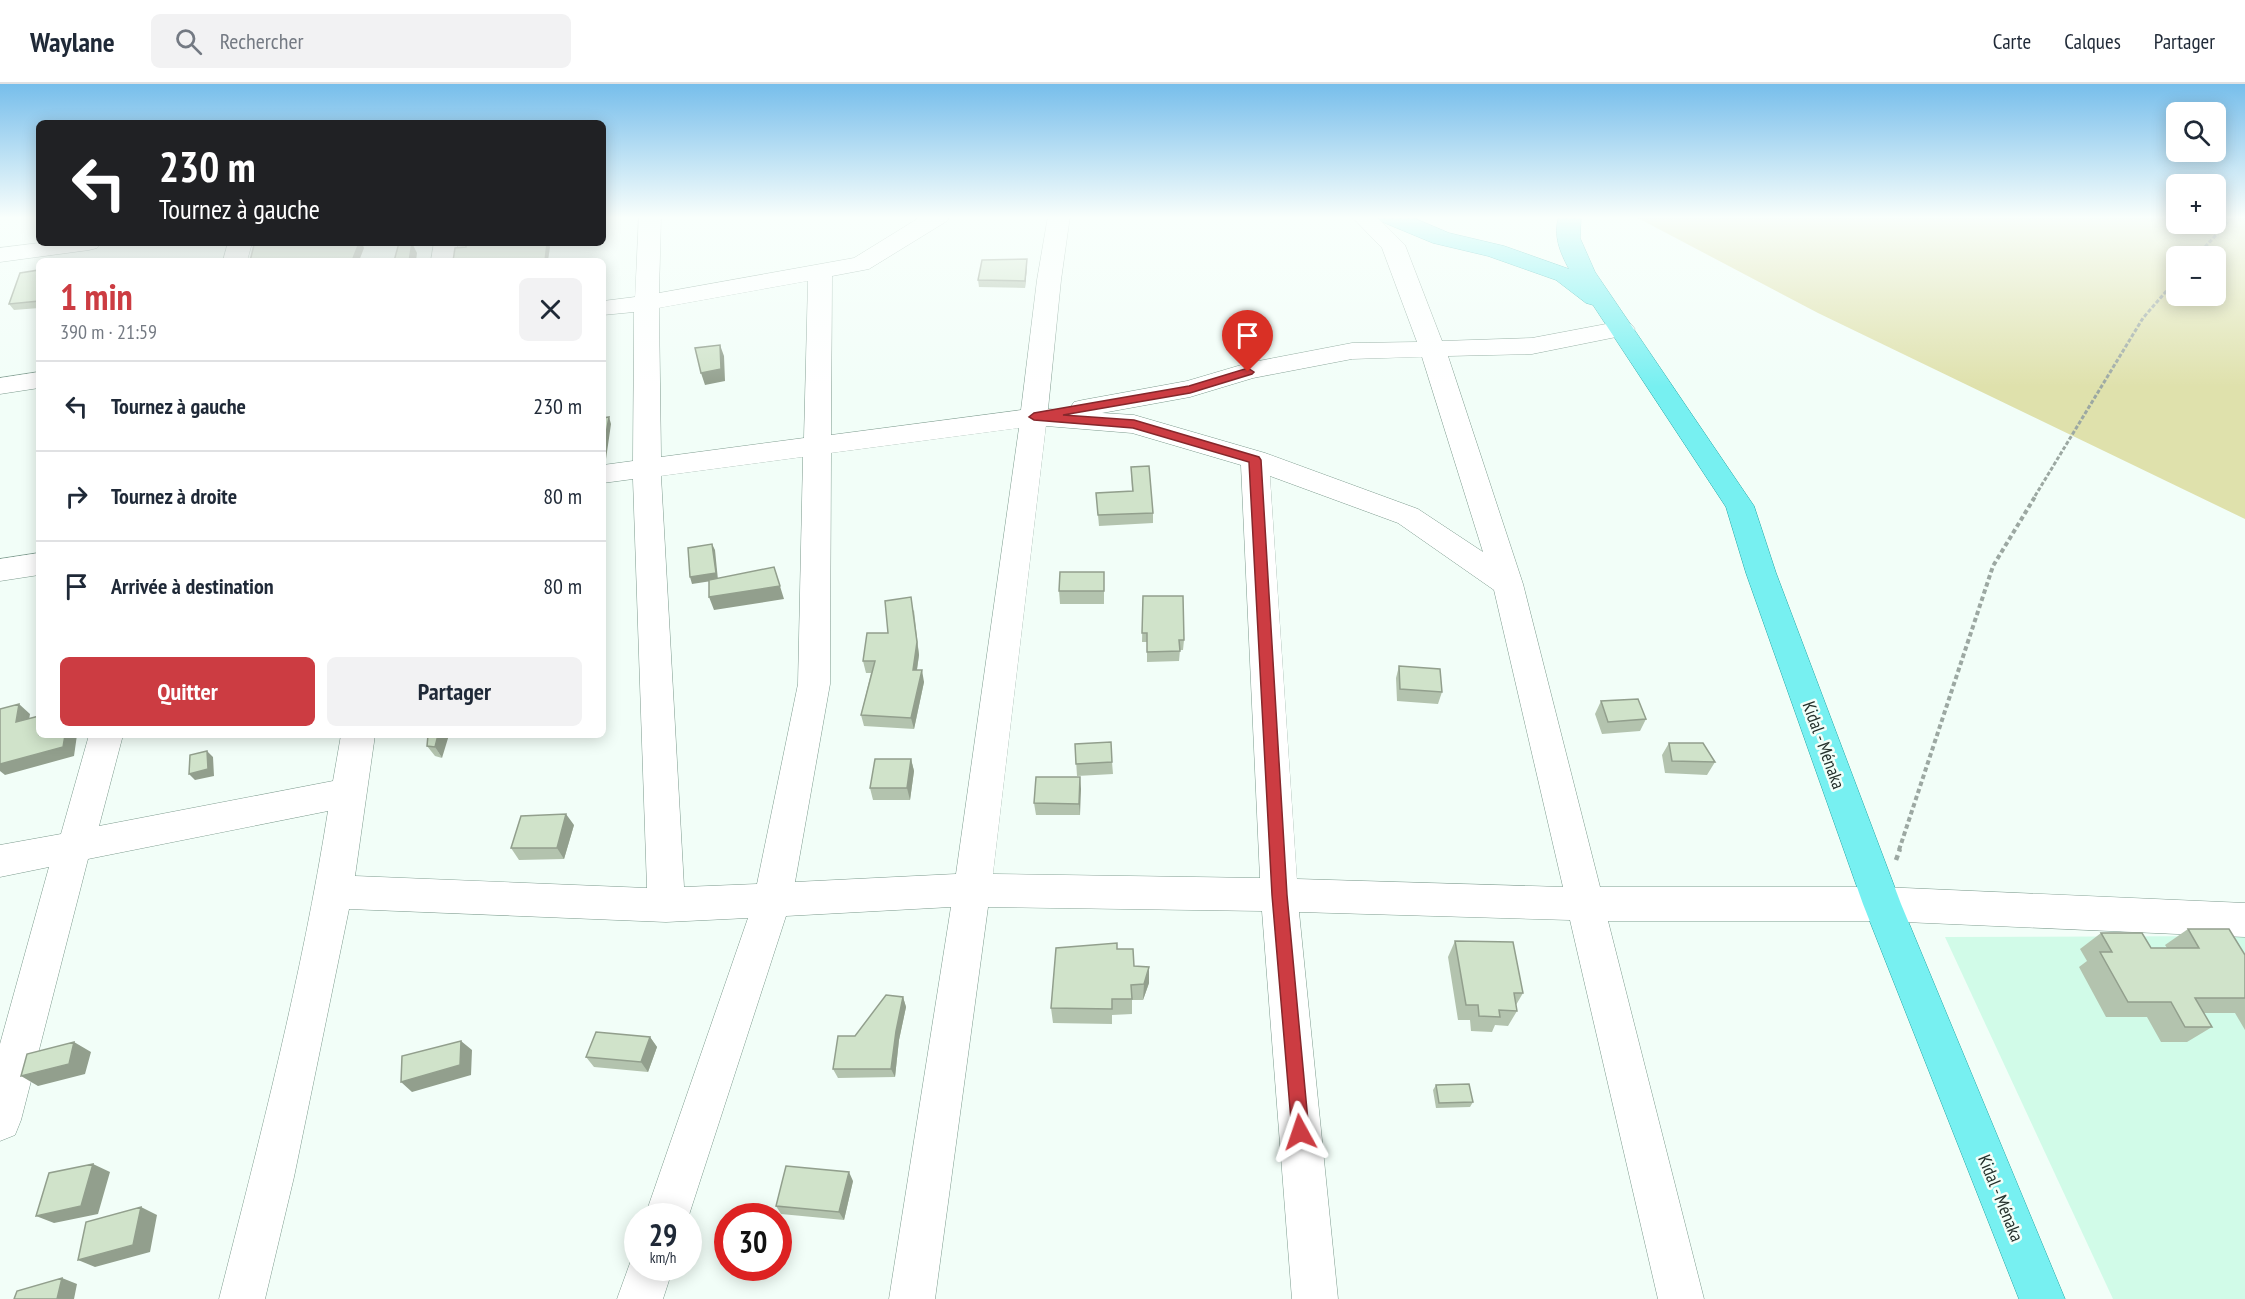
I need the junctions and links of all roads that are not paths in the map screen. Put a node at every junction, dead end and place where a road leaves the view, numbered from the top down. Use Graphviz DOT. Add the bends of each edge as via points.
graph roads {
  1 [pos="647,273"];
  2 [pos="811,273"];
  3 [pos="820,273"];
  4 [pos="1050,273"];
  5 [pos="1404,273"];
  6 [pos="1555,273"];
  7 [pos="1583,273"];
  8 [pos="1601,302"];
  9 [pos="646,303"];
  10 [pos="606,308"];
  11 [pos="1622,329"];
  12 [pos="1432,347"];
  13 [pos="36,380"];
  14 [pos="0,386"];
  15 [pos="1034,417"];
  16 [pos="817,445"];
  17 [pos="1255,460"];
  18 [pos="646,467"];
  19 [pos="606,474"];
  20 [pos="36,564"];
  21 [pos="0,570"];
  22 [pos="1508,584"];
  23 [pos="105,738"];
  24 [pos="357,738"];
  25 [pos="348,793"];
  26 [pos="73,848"];
  27 [pos="0,861"];
  28 [pos="972,890"];
  29 [pos="333,892"];
  30 [pos="1280,895"];
  31 [pos="773,900"];
  32 [pos="1587,904"];
  33 [pos="1882,904"];
  34 [pos="666,905"];
  35 [pos="2245,920"];
  36 [pos="0,1120"];
  37 [pos="671,1203"];
  38 [pos="646,1281"];
  39 [pos="242,1299"];
  40 [pos="640,1299"];
  41 [pos="912,1299"];
  42 [pos="1315,1299"];
  43 [pos="1681,1299"];
  44 [pos="2042,1299"];
  1 -- 9 [label="street"];
  2 -- 9 [label="street"];
  3 -- 16 [label="street"];
  4 -- 15 [label="street"];
  5 -- 12 [label="street"];
  6 -- 8 [label="main road"];
  7 -- 8 [label="main road, Kidal - Ménaka"];
  8 -- 11 [label="main road, Kidal - Ménaka"];
  9 -- 10 [label="street"];
  9 -- 18 [label="street"];
  11 -- 12 [label="street" via="1532,346"];
  11 -- 33 [label="main road, Kidal - Ménaka" via="1740,506"];
  12 -- 15 [label="street" via="1352,351 1248,372 1190,389"];
  12 -- 22 [label="street"];
  13 -- 14 [label="street"];
  15 -- 16 [label="street"];
  15 -- 17 [label="street" via="1134,424"];
  15 -- 28 [label="street"];
  16 -- 18 [label="street"];
  16 -- 31 [label="street" via="814,684"];
  17 -- 22 [label="street" via="1408,516"];
  17 -- 30 [label="street"];
  18 -- 19 [label="street"];
  18 -- 34 [label="street"];
  20 -- 21 [label="street"];
  22 -- 32 [label="street"];
  23 -- 26 [label="street"];
  24 -- 25 [label="street"];
  25 -- 26 [label="street"];
  25 -- 29 [label="street"];
  26 -- 27 [label="street"];
  26 -- 36 [label="street"];
  28 -- 30 [label="street"];
  28 -- 31 [label="street"];
  28 -- 41 [label="street"];
  29 -- 34 [label="street"];
  29 -- 39 [label="street"];
  30 -- 32 [label="street"];
  30 -- 42 [label="street"];
  31 -- 34 [label="street"];
  31 -- 37 [label="street"];
  32 -- 33 [label="street"];
  32 -- 43 [label="street"];
  33 -- 35 [label="street"];
  33 -- 44 [label="main road, Kidal - Ménaka"];
  38 -- 40 [label="street"];
}
